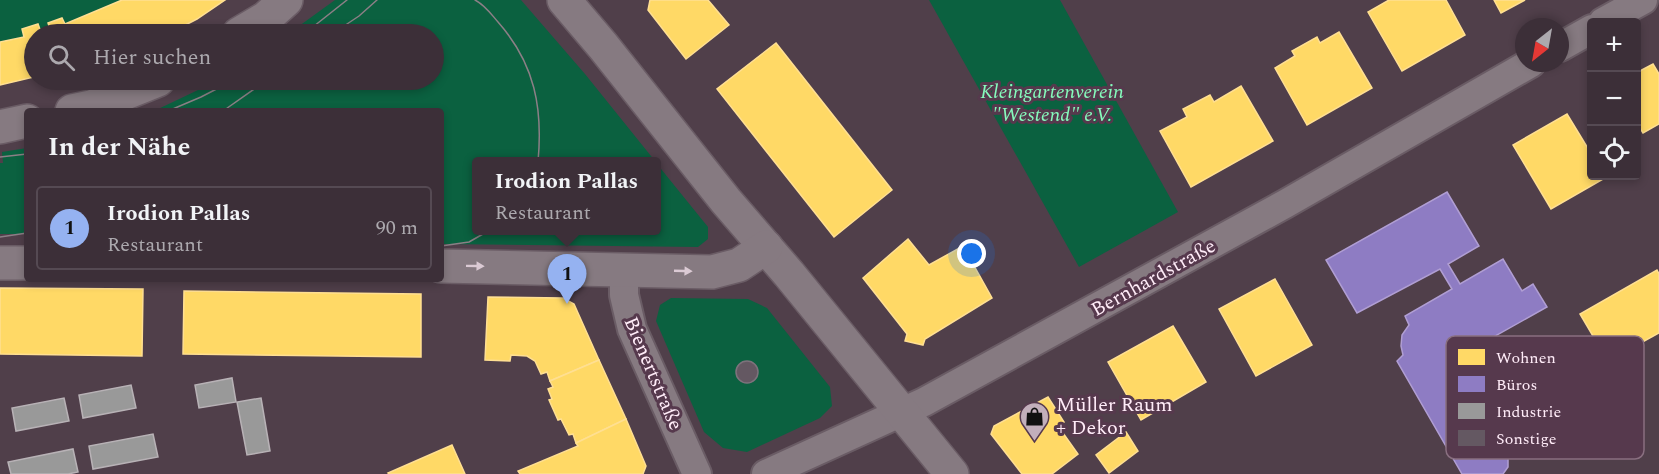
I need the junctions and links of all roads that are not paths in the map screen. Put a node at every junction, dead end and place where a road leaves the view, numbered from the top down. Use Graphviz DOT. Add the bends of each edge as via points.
graph roads {
  1 [pos="286,0"];
  2 [pos="564,0"];
  3 [pos="1643,0"];
  4 [pos="1610,18"];
  5 [pos="256,24"];
  6 [pos="1587,32"];
  7 [pos="1569,42"];
  8 [pos="1515,72"];
  9 [pos="133,90"];
  10 [pos="86,108"];
  11 [pos="24,122"];
  12 [pos="0,128"];
  13 [pos="766,247"];
  14 [pos="0,263"];
  15 [pos="24,263"];
  16 [pos="444,266"];
  17 [pos="624,269"];
  18 [pos="902,413"];
  19 [pos="697,474"];
  20 [pos="766,474"];
  21 [pos="952,474"];
  1 -- 5 [label="street"];
  2 -- 13 [label="street"];
  3 -- 4 [label="street"];
  6 -- 7 [label="street"];
  8 -- 18 [label="street, Bernhardstraße" via="1285,204"];
  9 -- 10 [label="street"];
  11 -- 12 [label="street"];
  17 -- 13 [label="street, one-way" via="712,272 739,265"];
  13 -- 18 [label="street"];
  14 -- 15 [label="street"];
  16 -- 17 [label="street, one-way"];
  17 -- 19 [label="street, Bienertstraße" via="624,295 632,329"];
  18 -- 20 [label="street, Bernhardstraße"];
  18 -- 21 [label="street"];
}
